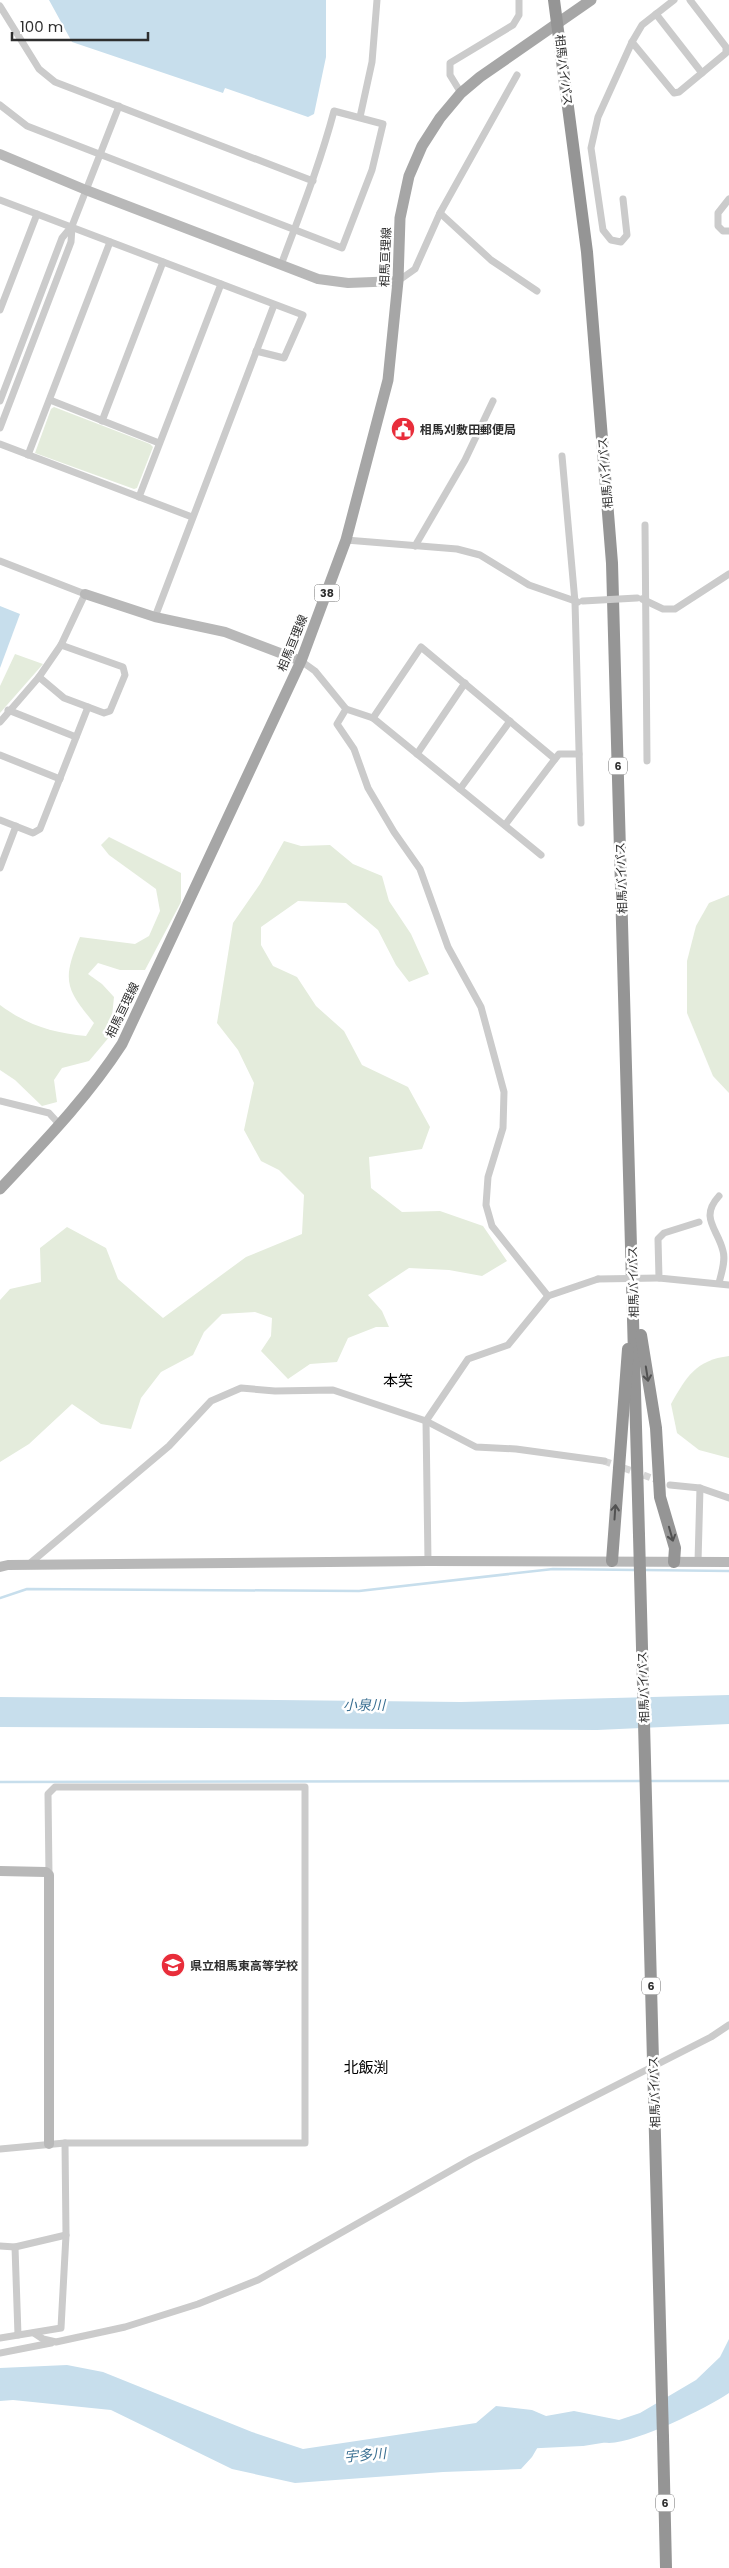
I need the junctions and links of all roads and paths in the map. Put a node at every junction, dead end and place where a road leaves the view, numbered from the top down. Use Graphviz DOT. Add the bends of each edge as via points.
graph roads {
  1 [pos="377,0"];
  2 [pos="519,0"];
  3 [pos="554,0"];
  4 [pos="591,0"];
  5 [pos="674,0"];
  6 [pos="690,0"];
  7 [pos="0,6"];
  8 [pos="656,14"];
  9 [pos="558,24"];
  10 [pos="632,42"];
  11 [pos="702,73"];
  12 [pos="517,75"];
  13 [pos="461,93"];
  14 [pos="0,104"];
  15 [pos="119,106"];
  16 [pos="360,117"];
  17 [pos="0,154"];
  18 [pos="100,154"];
  19 [pos="313,181"];
  20 [pos="86,190"];
  21 [pos="623,199"];
  22 [pos="729,199"];
  23 [pos="0,200"];
  24 [pos="440,213"];
  25 [pos="37,214"];
  26 [pos="72,226"];
  27 [pos="295,229"];
  28 [pos="729,231"];
  29 [pos="110,242"];
  30 [pos="163,262"];
  31 [pos="282,265"];
  32 [pos="398,281"];
  33 [pos="221,284"];
  34 [pos="537,291"];
  35 [pos="274,304"];
  36 [pos="0,310"];
  37 [pos="256,350"];
  38 [pos="50,400"];
  39 [pos="0,401"];
  40 [pos="493,401"];
  41 [pos="102,421"];
  42 [pos="0,428"];
  43 [pos="159,443"];
  44 [pos="0,444"];
  45 [pos="28,455"];
  46 [pos="562,456"];
  47 [pos="139,497"];
  48 [pos="192,517"];
  49 [pos="645,525"];
  50 [pos="346,540"];
  51 [pos="415,546"];
  52 [pos="0,561"];
  53 [pos="729,574"];
  54 [pos="84,594"];
  55 [pos="646,599"];
  56 [pos="575,602"];
  57 [pos="155,617"];
  58 [pos="62,645"];
  59 [pos="301,661"];
  60 [pos="39,677"];
  61 [pos="465,683"];
  62 [pos="88,707"];
  63 [pos="346,709"];
  64 [pos="8,710"];
  65 [pos="373,718"];
  66 [pos="0,722"];
  67 [pos="510,722"];
  68 [pos="76,737"];
  69 [pos="417,754"];
  70 [pos="579,754"];
  71 [pos="0,755"];
  72 [pos="555,759"];
  73 [pos="647,761"];
  74 [pos="60,779"];
  75 [pos="460,789"];
  76 [pos="0,820"];
  77 [pos="581,823"];
  78 [pos="16,826"];
  79 [pos="505,826"];
  80 [pos="541,855"];
  81 [pos="0,868"];
  82 [pos="0,1101"];
  83 [pos="60,1125"];
  84 [pos="0,1189"];
  85 [pos="719,1196"];
  86 [pos="699,1222"];
  87 [pos="659,1278"];
  88 [pos="719,1283"];
  89 [pos="729,1285"];
  90 [pos="634,1291"];
  91 [pos="548,1296"];
  92 [pos="426,1422"];
  93 [pos="604,1461"];
  94 [pos="670,1485"];
  95 [pos="700,1488"];
  96 [pos="729,1498"];
  97 [pos="428,1561"];
  98 [pos="612,1561"];
  99 [pos="674,1562"];
  100 [pos="698,1562"];
  101 [pos="729,1562"];
  102 [pos="28,1565"];
  103 [pos="0,1567"];
  104 [pos="0,1871"];
  105 [pos="49,1875"];
  106 [pos="729,2025"];
  107 [pos="65,2143"];
  108 [pos="49,2144"];
  109 [pos="0,2149"];
  110 [pos="66,2235"];
  111 [pos="0,2246"];
  112 [pos="15,2247"];
  113 [pos="34,2333"];
  114 [pos="18,2336"];
  115 [pos="0,2338"];
  116 [pos="56,2342"];
  117 [pos="0,2353"];
  118 [pos="666,2568"];
  1 -- 16 [label="street" via="372,62"];
  2 -- 13 [label="street" via="519,15 513,25 450,63 450,75"];
  3 -- 9 [label="highway, 相馬バイパス / 6"];
  4 -- 9 [label="main road, 相馬亘理線 / 38"];
  5 -- 8 [label="street"];
  6 -- 11 [label="street" via="726,47 726,53"];
  7 -- 15 [label="street" via="38,69 55,82"];
  8 -- 10 [label="street" via="642,25"];
  8 -- 11 [label="street"];
  9 -- 13 [label="main road, 相馬亘理線 / 38"];
  9 -- 90 [label="highway, 相馬バイパス / 6" via="587,252 612,563"];
  10 -- 11 [label="street" via="674,93"];
  10 -- 21 [label="street" via="598,118 591,148 603,230 611,240 621,242 627,235"];
  12 -- 24 [label="street"];
  13 -- 32 [label="main road, 相馬亘理線 / 38" via="422,146 409,176 400,218"];
  14 -- 18 [label="street" via="27,126"];
  15 -- 18 [label="street"];
  15 -- 19 [label="street"];
  16 -- 19 [label="street" via="334,111"];
  16 -- 27 [label="street" via="383,124 372,170 342,248"];
  17 -- 20 [label="street"];
  18 -- 20 [label="street"];
  18 -- 27 [label="street"];
  19 -- 27 [label="street"];
  20 -- 26 [label="street"];
  20 -- 31 [label="street"];
  22 -- 28 [label="street" via="718,213 718,226"];
  23 -- 25 [label="street"];
  24 -- 32 [label="street" via="415,269"];
  24 -- 34 [label="street" via="490,260"];
  25 -- 26 [label="street"];
  25 -- 36 [label="street"];
  26 -- 29 [label="street"];
  26 -- 39 [label="street" via="62,238"];
  26 -- 42 [label="street" via="72,242"];
  27 -- 31 [label="street"];
  29 -- 30 [label="street"];
  29 -- 38 [label="street"];
  30 -- 33 [label="street"];
  30 -- 41 [label="street"];
  31 -- 32 [label="street" via="332,281"];
  32 -- 50 [label="main road, 相馬亘理線 / 38" via="388,380"];
  33 -- 35 [label="street"];
  33 -- 43 [label="street"];
  35 -- 37 [label="street"];
  35 -- 37 [label="street" via="304,315 284,358"];
  37 -- 48 [label="street"];
  38 -- 41 [label="street"];
  38 -- 45 [label="street"];
  40 -- 51 [label="street" via="465,460"];
  41 -- 43 [label="street"];
  43 -- 47 [label="street"];
  44 -- 45 [label="street"];
  45 -- 47 [label="street"];
  46 -- 56 [label="street"];
  47 -- 48 [label="street"];
  48 -- 57 [label="street"];
  49 -- 55 [label="street"];
  50 -- 51 [label="street"];
  50 -- 59 [label="main road, 相馬亘理線 / 38"];
  51 -- 56 [label="street" via="457,549 480,555 529,584"];
  52 -- 54 [label="street"];
  53 -- 55 [label="street" via="675,609 663,609"];
  54 -- 57 [label="street"];
  54 -- 58 [label="street"];
  55 -- 56 [label="street, bridge"];
  55 -- 73 [label="street"];
  56 -- 70 [label="street"];
  57 -- 59 [label="street" via="225,632"];
  58 -- 60 [label="street"];
  58 -- 62 [label="street" via="123,667 125,675 110,711 104,713"];
  59 -- 63 [label="street" via="315,671"];
  59 -- 83 [label="main road, 相馬亘理線 / 38" via="122,1044 100,1078"];
  60 -- 62 [label="street" via="64,698"];
  60 -- 64 [label="street"];
  61 -- 65 [label="street" via="421,647"];
  61 -- 67 [label="street"];
  61 -- 69 [label="street"];
  62 -- 68 [label="street"];
  63 -- 65 [label="street"];
  63 -- 91 [label="street" via="337,724 354,749 368,788 420,869 448,946 481,1007 504,1092 503,1128 488,1177 486,1205 492,1226"];
  64 -- 66 [label="street"];
  64 -- 68 [label="street"];
  65 -- 69 [label="street"];
  67 -- 72 [label="street"];
  67 -- 75 [label="street"];
  68 -- 74 [label="street"];
  69 -- 75 [label="street"];
  70 -- 72 [label="street" via="559,754"];
  70 -- 77 [label="street"];
  71 -- 74 [label="street"];
  72 -- 79 [label="street"];
  74 -- 78 [label="street" via="40,829 32,833"];
  75 -- 79 [label="street"];
  76 -- 78 [label="street"];
  78 -- 81 [label="street"];
  79 -- 80 [label="street"];
  82 -- 83 [label="street" via="49,1113"];
  83 -- 84 [label="main road, 相馬亘理線 / 38"];
  85 -- 88 [label="street" via="711,1205 710,1216 724,1252"];
  86 -- 87 [label="street" via="664,1233 658,1239"];
  87 -- 88 [label="street"];
  87 -- 91 [label="street, bridge" via="598,1279"];
  88 -- 89 [label="street"];
  98 -- 90 [label="highway, one-way"];
  90 -- 99 [label="highway, one-way" via="656,1428 660,1497 675,1548"];
  90 -- 118 [label="highway, 相馬バイパス / 6, bridge"];
  91 -- 92 [label="street" via="508,1345 468,1359"];
  92 -- 93 [label="street" via="476,1447"];
  92 -- 97 [label="street"];
  92 -- 102 [label="street" via="333,1390 241,1388 211,1401 169,1446"];
  94 -- 95 [label="street"];
  95 -- 96 [label="street"];
  95 -- 100 [label="street"];
  97 -- 98 [label="street"];
  97 -- 102 [label="street"];
  98 -- 99 [label="street"];
  99 -- 100 [label="street"];
  100 -- 101 [label="street"];
  102 -- 103 [label="street"];
  104 -- 105 [label="street" via="46,1872"];
  105 -- 107 [label="street" via="48,1794 55,1787 305,1786 305,2143"];
  105 -- 108 [label="street"];
  106 -- 116 [label="street" via="471,2159 258,2280 126,2327"];
  107 -- 108 [label="street"];
  107 -- 110 [label="street"];
  108 -- 109 [label="street"];
  110 -- 112 [label="street"];
  110 -- 113 [label="street" via="61,2328"];
  111 -- 112 [label="street"];
  112 -- 114 [label="street"];
  113 -- 114 [label="street"];
  113 -- 116 [label="street" via="42,2339"];
  114 -- 115 [label="street"];
  116 -- 117 [label="street"];
}
